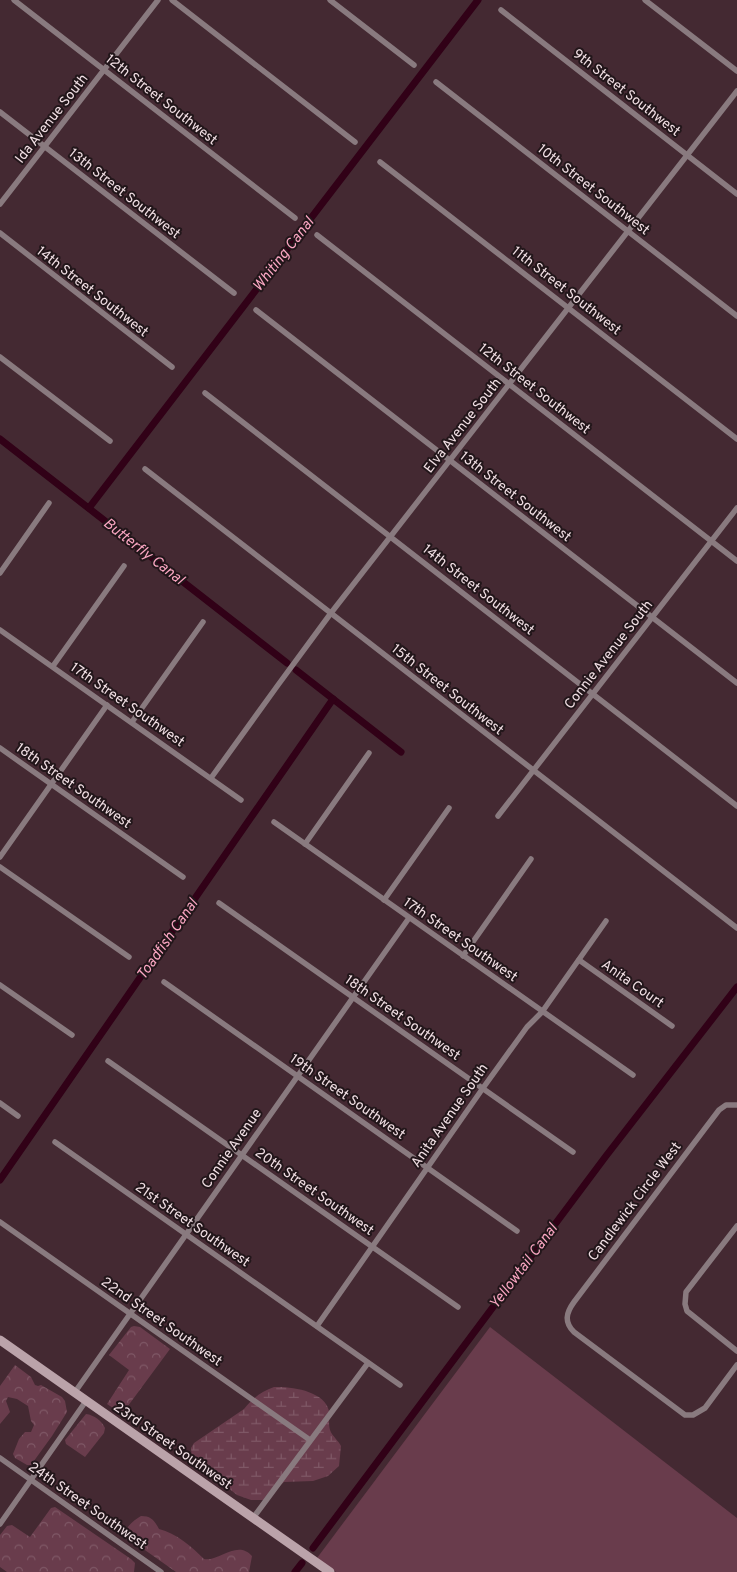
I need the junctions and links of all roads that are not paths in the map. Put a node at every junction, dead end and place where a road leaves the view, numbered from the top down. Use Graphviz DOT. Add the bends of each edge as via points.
graph roads {
  1 [pos="14,0"];
  2 [pos="158,0"];
  3 [pos="172,0"];
  4 [pos="330,0"];
  5 [pos="645,0"];
  6 [pos="501,10"];
  7 [pos="414,65"];
  8 [pos="104,70"];
  9 [pos="737,71"];
  10 [pos="436,82"];
  11 [pos="737,91"];
  12 [pos="0,112"];
  13 [pos="355,142"];
  14 [pos="45,146"];
  15 [pos="688,155"];
  16 [pos="380,162"];
  17 [pos="737,194"];
  18 [pos="0,204"];
  19 [pos="295,218"];
  20 [pos="628,231"];
  21 [pos="0,233"];
  22 [pos="317,235"];
  23 [pos="234,293"];
  24 [pos="569,308"];
  25 [pos="256,310"];
  26 [pos="737,316"];
  27 [pos="0,357"];
  28 [pos="172,367"];
  29 [pos="510,384"];
  30 [pos="205,393"];
  31 [pos="737,439"];
  32 [pos="110,441"];
  33 [pos="450,460"];
  34 [pos="144,469"];
  35 [pos="49,503"];
  36 [pos="737,508"];
  37 [pos="391,537"];
  38 [pos="711,541"];
  39 [pos="737,561"];
  40 [pos="124,566"];
  41 [pos="0,573"];
  42 [pos="331,613"];
  43 [pos="652,618"];
  44 [pos="203,622"];
  45 [pos="0,630"];
  46 [pos="53,666"];
  47 [pos="737,683"];
  48 [pos="593,694"];
  49 [pos="107,705"];
  50 [pos="132,722"];
  51 [pos="0,748"];
  52 [pos="370,752"];
  53 [pos="534,770"];
  54 [pos="211,778"];
  55 [pos="51,784"];
  56 [pos="241,800"];
  57 [pos="737,806"];
  58 [pos="449,808"];
  59 [pos="498,816"];
  60 [pos="274,822"];
  61 [pos="305,844"];
  62 [pos="0,857"];
  63 [pos="531,859"];
  64 [pos="0,866"];
  65 [pos="183,877"];
  66 [pos="384,900"];
  67 [pos="219,903"];
  68 [pos="409,918"];
  69 [pos="606,921"];
  70 [pos="737,928"];
  71 [pos="463,956"];
  72 [pos="129,957"];
  73 [pos="579,960"];
  74 [pos="164,982"];
  75 [pos="0,985"];
  76 [pos="353,997"];
  77 [pos="542,1012"];
  78 [pos="672,1026"];
  79 [pos="72,1036"];
  80 [pos="108,1061"];
  81 [pos="633,1075"];
  82 [pos="297,1076"];
  83 [pos="483,1088"];
  84 [pos="0,1103"];
  85 [pos="737,1105"];
  86 [pos="18,1116"];
  87 [pos="55,1142"];
  88 [pos="573,1152"];
  89 [pos="242,1154"];
  90 [pos="428,1167"];
  91 [pos="0,1222"];
  92 [pos="737,1226"];
  93 [pos="517,1231"];
  94 [pos="186,1234"];
  95 [pos="372,1246"];
  96 [pos="458,1307"];
  97 [pos="130,1313"];
  98 [pos="317,1326"];
  99 [pos="0,1340"];
  100 [pos="737,1351"];
  101 [pos="368,1363"];
  102 [pos="737,1365"];
  103 [pos="400,1385"];
  104 [pos="74,1392"];
  105 [pos="86,1401"];
  106 [pos="310,1440"];
  107 [pos="0,1458"];
  108 [pos="31,1480"];
  109 [pos="253,1518"];
  110 [pos="0,1524"];
  111 [pos="161,1572"];
  112 [pos="330,1572"];
  1 -- 8 [label="street, 12th Street Southwest"];
  2 -- 8 [label="street, Ida Avenue South"];
  3 -- 13 [label="street"];
  4 -- 7 [label="street"];
  5 -- 9 [label="street"];
  6 -- 15 [label="street, 9th Street Southwest"];
  8 -- 14 [label="street, Ida Avenue South"];
  8 -- 19 [label="street, 12th Street Southwest"];
  10 -- 20 [label="street, 10th Street Southwest"];
  11 -- 15 [label="street, Elva Avenue South"];
  12 -- 14 [label="street, 13th Street Southwest"];
  14 -- 18 [label="street, Ida Avenue South"];
  14 -- 23 [label="street, 13th Street Southwest"];
  15 -- 17 [label="street, 9th Street Southwest"];
  15 -- 20 [label="street, Elva Avenue South"];
  16 -- 24 [label="street, 11th Street Southwest"];
  20 -- 24 [label="street, Elva Avenue South"];
  20 -- 26 [label="street, 10th Street Southwest"];
  21 -- 28 [label="street, 14th Street Southwest"];
  22 -- 29 [label="street, 12th Street Southwest"];
  24 -- 29 [label="street, Elva Avenue South"];
  24 -- 31 [label="street, 11th Street Southwest"];
  25 -- 33 [label="street, 13th Street Southwest"];
  27 -- 32 [label="street"];
  29 -- 33 [label="street, Elva Avenue South"];
  29 -- 38 [label="street, 12th Street Southwest"];
  30 -- 37 [label="street, 14th Street Southwest"];
  33 -- 37 [label="street, Elva Avenue South"];
  33 -- 43 [label="street, 13th Street Southwest"];
  34 -- 42 [label="street, 15th Street Southwest"];
  35 -- 41 [label="street"];
  36 -- 38 [label="street, Connie Avenue South"];
  37 -- 42 [label="street, Elva Avenue South"];
  37 -- 48 [label="street, 14th Street Southwest"];
  38 -- 39 [label="street, 12th Street Southwest"];
  38 -- 43 [label="street, Connie Avenue South"];
  40 -- 46 [label="street"];
  42 -- 53 [label="street, 15th Street Southwest"];
  42 -- 54 [label="street, Elva Avenue South"];
  43 -- 47 [label="street, 13th Street Southwest"];
  43 -- 48 [label="street, Connie Avenue South"];
  44 -- 50 [label="street"];
  45 -- 46 [label="street, 17th Street Southwest"];
  46 -- 49 [label="street, 17th Street Southwest"];
  48 -- 53 [label="street, Connie Avenue South"];
  48 -- 57 [label="street, 14th Street Southwest"];
  49 -- 50 [label="street, 17th Street Southwest"];
  49 -- 55 [label="street"];
  50 -- 54 [label="street, 17th Street Southwest"];
  51 -- 55 [label="street, 18th Street Southwest"];
  52 -- 61 [label="street"];
  53 -- 59 [label="street, Connie Avenue South"];
  53 -- 70 [label="street, 15th Street Southwest"];
  54 -- 56 [label="street, 17th Street Southwest"];
  55 -- 62 [label="street"];
  55 -- 65 [label="street, 18th Street Southwest"];
  58 -- 66 [label="street"];
  60 -- 61 [label="street, 17th Street Southwest"];
  61 -- 66 [label="street, 17th Street Southwest"];
  63 -- 71 [label="street"];
  64 -- 72 [label="street"];
  66 -- 68 [label="street, 17th Street Southwest"];
  67 -- 76 [label="street, 18th Street Southwest"];
  68 -- 71 [label="street, 17th Street Southwest"];
  68 -- 76 [label="street, Connie Avenue"];
  69 -- 73 [label="street, Anita Avenue South"];
  71 -- 77 [label="street, 17th Street Southwest"];
  73 -- 77 [label="street, Anita Avenue South"];
  73 -- 78 [label="street, Anita Court"];
  74 -- 82 [label="street, 19th Street Southwest"];
  75 -- 79 [label="street"];
  76 -- 82 [label="street, Connie Avenue"];
  76 -- 83 [label="street, 18th Street Southwest"];
  77 -- 81 [label="street, 17th Street Southwest"];
  77 -- 83 [label="street, Anita Avenue South" via="527,1027"];
  80 -- 89 [label="street, 20th Street Southwest"];
  82 -- 89 [label="street, Connie Avenue"];
  82 -- 90 [label="street, 19th Street Southwest"];
  83 -- 88 [label="street, 18th Street Southwest"];
  83 -- 90 [label="street, Anita Avenue South"];
  84 -- 86 [label="street"];
  85 -- 102 [label="street, Candlewick Circle West" via="719,1110 585,1286 566,1316 568,1326 574,1332 685,1415 693,1415 705,1408"];
  87 -- 94 [label="street, 21st Street Southwest"];
  89 -- 94 [label="street, Connie Avenue"];
  89 -- 95 [label="street, 20th Street Southwest"];
  90 -- 93 [label="street, 19th Street Southwest"];
  90 -- 95 [label="street, Anita Avenue South"];
  91 -- 97 [label="street, 22nd Street Southwest"];
  92 -- 100 [label="street" via="686,1292 685,1304 687,1311"];
  94 -- 97 [label="street, Connie Avenue"];
  94 -- 98 [label="street, 21st Street Southwest"];
  95 -- 96 [label="street, 20th Street Southwest"];
  95 -- 98 [label="street, Anita Avenue South"];
  97 -- 104 [label="street, Connie Avenue"];
  97 -- 106 [label="street, 22nd Street Southwest"];
  98 -- 101 [label="street, 21st Street Southwest"];
  99 -- 104 [label="street, 23rd Street Southwest"];
  101 -- 103 [label="street"];
  101 -- 106 [label="street"];
  104 -- 105 [label="street, 23rd Street Southwest"];
  105 -- 108 [label="street"];
  105 -- 109 [label="street, 23rd Street Southwest"];
  106 -- 109 [label="street"];
  107 -- 108 [label="street, 24th Street Southwest"];
  108 -- 110 [label="street"];
  108 -- 111 [label="street, 24th Street Southwest"];
  109 -- 112 [label="street, 23rd Street Southwest"];
}
